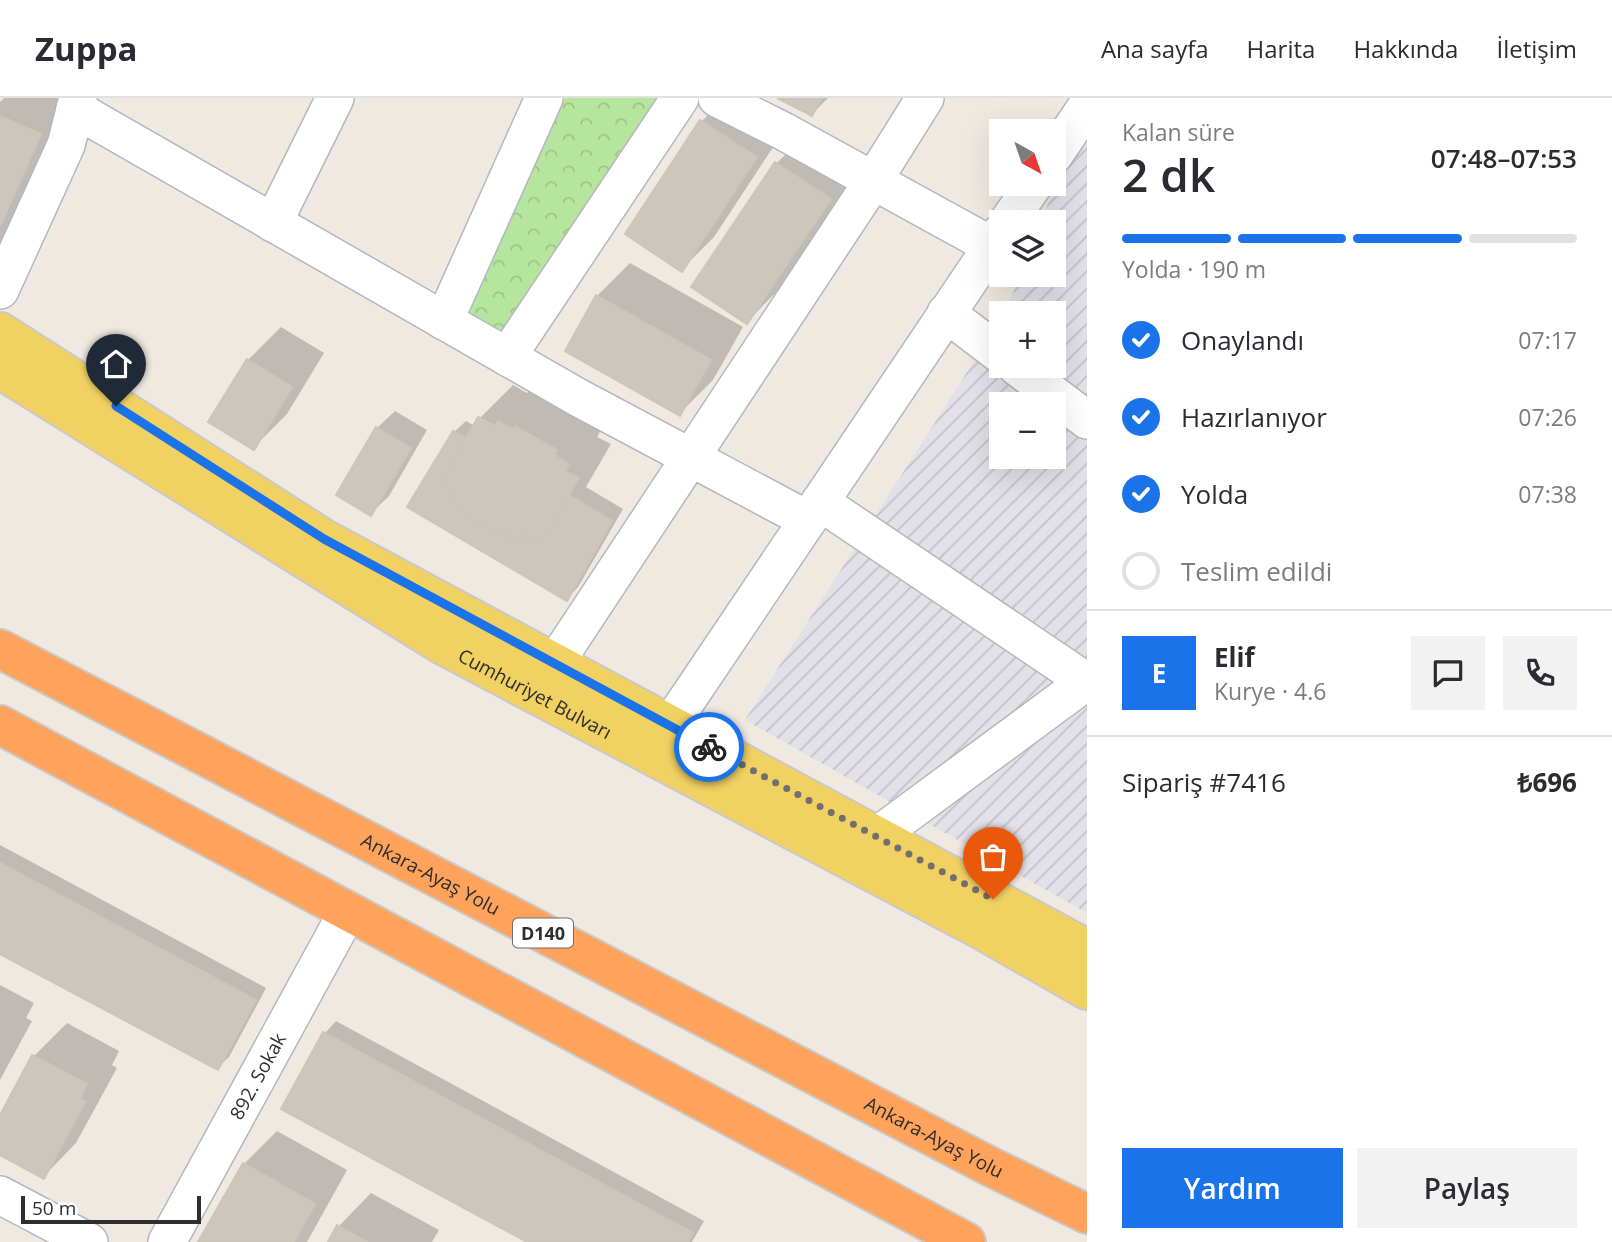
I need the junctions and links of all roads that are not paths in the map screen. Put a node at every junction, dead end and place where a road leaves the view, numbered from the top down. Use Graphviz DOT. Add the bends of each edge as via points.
graph roads {
  1 [pos="335,98"];
  2 [pos="544,98"];
  3 [pos="680,98"];
  4 [pos="717,98"];
  5 [pos="925,98"];
  6 [pos="77,104"];
  7 [pos="1087,106"];
  8 [pos="1066,137"];
  9 [pos="873,181"];
  10 [pos="273,223"];
  11 [pos="989,229"];
  12 [pos="989,252"];
  13 [pos="0,290"];
  14 [pos="947,313"];
  15 [pos="444,321"];
  16 [pos="0,332"];
  17 [pos="989,346"];
  18 [pos="507,357"];
  19 [pos="0,369"];
  20 [pos="1032,378"];
  21 [pos="1087,420"];
  22 [pos="691,457"];
  23 [pos="814,511"];
  24 [pos="0,649"];
  25 [pos="555,663"];
  26 [pos="1087,681"];
  27 [pos="0,725"];
  28 [pos="670,725"];
  29 [pos="877,836"];
  30 [pos="348,911"];
  31 [pos="1087,949"];
  32 [pos="1087,989"];
  33 [pos="0,1195"];
  34 [pos="1087,1214"];
  35 [pos="89,1242"];
  36 [pos="167,1242"];
  37 [pos="967,1242"];
  1 -- 10 [label="street"];
  2 -- 15 [label="street"];
  3 -- 18 [label="street"];
  4 -- 9 [label="street"];
  5 -- 9 [label="street"];
  6 -- 10 [label="street"];
  6 -- 13 [label="street" via="65,145"];
  7 -- 8 [label="street"];
  9 -- 11 [label="street"];
  9 -- 22 [label="street"];
  10 -- 15 [label="street"];
  12 -- 14 [label="street"];
  14 -- 17 [label="street"];
  14 -- 23 [label="street"];
  15 -- 18 [label="street"];
  16 -- 25 [label="main road, Cumhuriyet Bulvarı" via="324,539"];
  18 -- 22 [label="street"];
  19 -- 32 [label="main road, Cumhuriyet Bulvarı" via="441,644"];
  20 -- 21 [label="street"];
  22 -- 23 [label="street"];
  22 -- 25 [label="street"];
  23 -- 26 [label="street"];
  23 -- 28 [label="street"];
  24 -- 34 [label="highway, Ankara-Ayaş Yolu / D140"];
  25 -- 28 [label="main road, Cumhuriyet Bulvarı"];
  26 -- 29 [label="street"];
  27 -- 30 [label="highway"];
  28 -- 29 [label="main road, Cumhuriyet Bulvarı"];
  29 -- 31 [label="main road, Cumhuriyet Bulvarı"];
  30 -- 36 [label="street, 892. Sokak"];
  30 -- 37 [label="highway"];
  33 -- 35 [label="street"];
}
